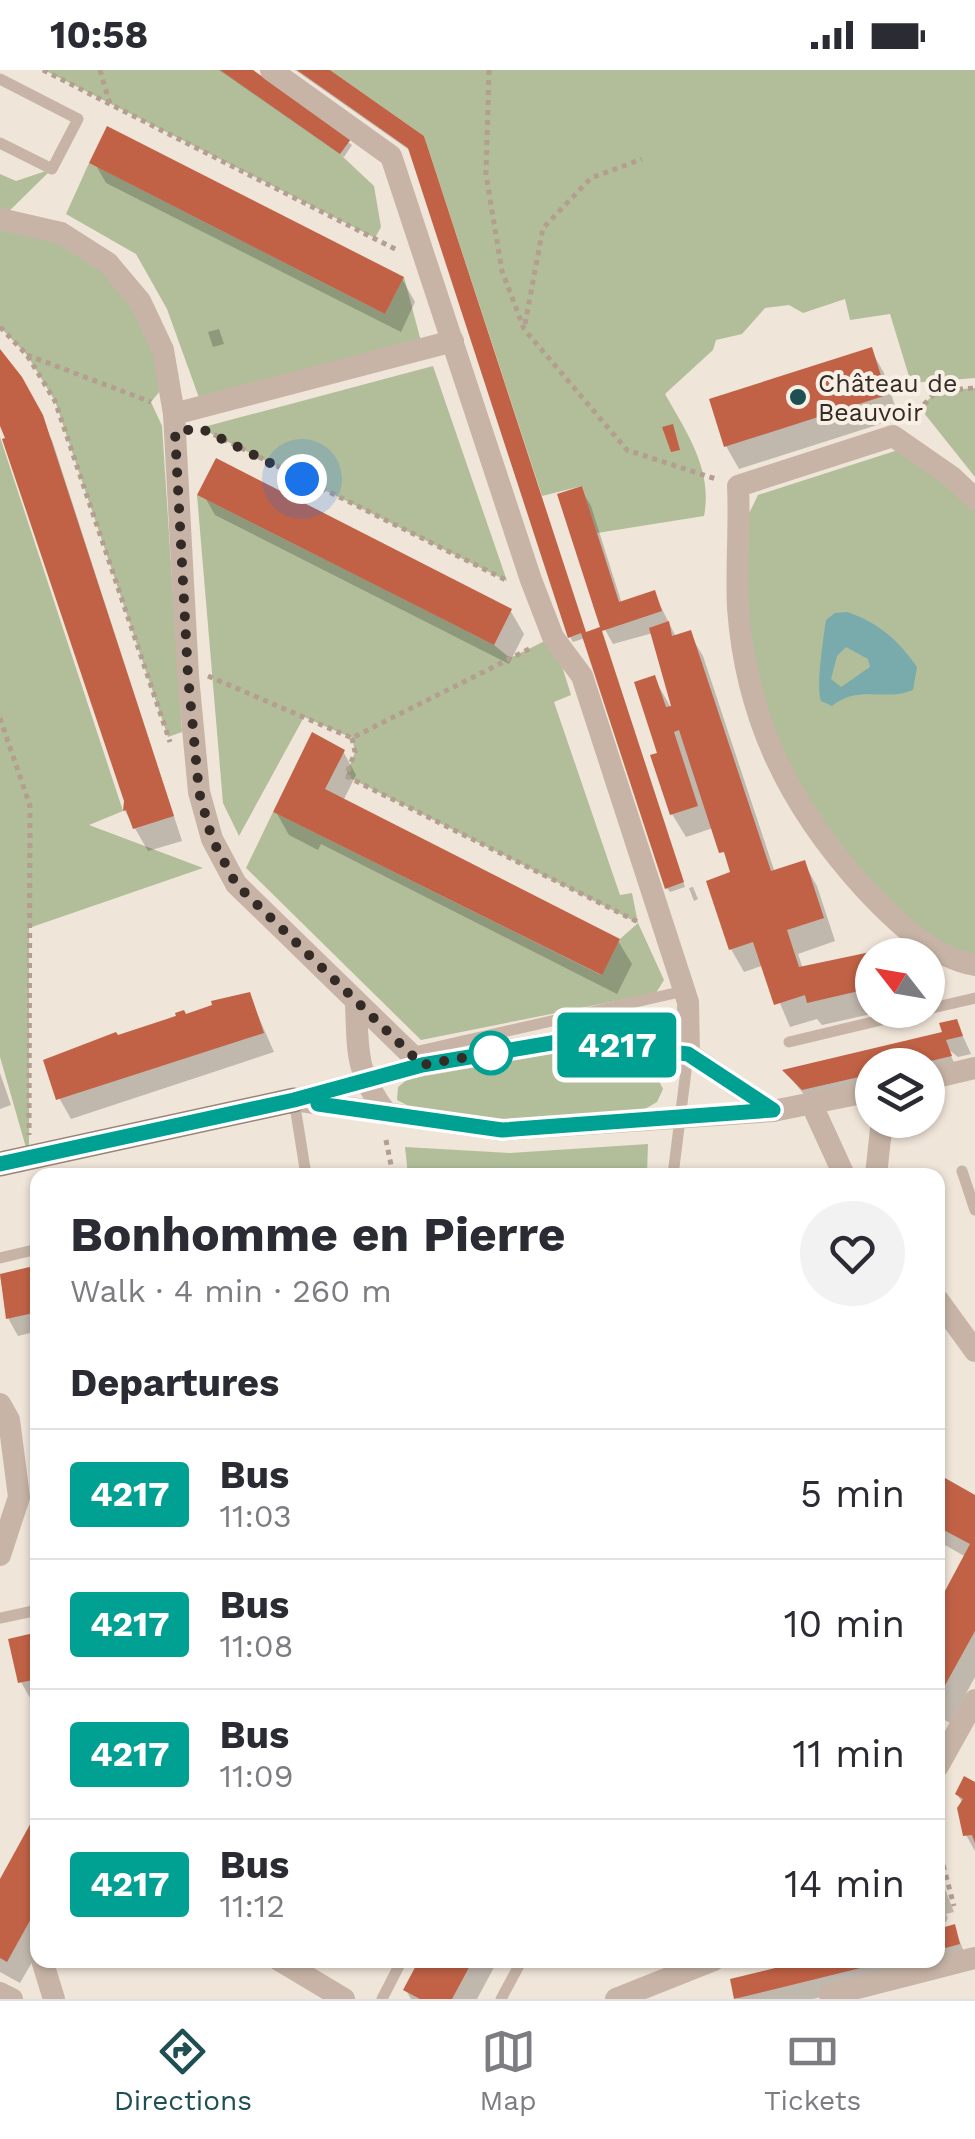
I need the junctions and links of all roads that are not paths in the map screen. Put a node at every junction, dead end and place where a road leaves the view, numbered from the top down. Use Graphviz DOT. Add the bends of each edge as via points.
graph roads {
  1 [pos="271,70"];
  2 [pos="0,79"];
  3 [pos="0,143"];
  4 [pos="0,219"];
  5 [pos="452,342"];
  6 [pos="174,423"];
  7 [pos="975,499"];
  8 [pos="975,965"];
  9 [pos="684,991"];
  10 [pos="975,998"];
  11 [pos="356,1002"];
  12 [pos="945,1005"];
  13 [pos="855,1027"];
  14 [pos="789,1042"];
  15 [pos="688,1054"];
  16 [pos="416,1059"];
  17 [pos="975,1068"];
  18 [pos="945,1074"];
  19 [pos="364,1078"];
  20 [pos="855,1095"];
  21 [pos="294,1100"];
  22 [pos="812,1105"];
  23 [pos="773,1110"];
  24 [pos="387,1114"];
  25 [pos="678,1120"];
  26 [pos="880,1138"];
  27 [pos="0,1164"];
  28 [pos="305,1168"];
  29 [pos="675,1168"];
  30 [pos="841,1168"];
  31 [pos="877,1168"];
  32 [pos="962,1171"];
  33 [pos="975,1210"];
  34 [pos="30,1251"];
  35 [pos="0,1258"];
  36 [pos="945,1310"];
  37 [pos="975,1351"];
  38 [pos="0,1404"];
  39 [pos="0,1555"];
  40 [pos="30,1612"];
  41 [pos="0,1618"];
  42 [pos="975,1700"];
  43 [pos="945,1754"];
  44 [pos="975,1958"];
  45 [pos="945,1966"];
  46 [pos="44,1968"];
  47 [pos="292,1968"];
  48 [pos="398,1968"];
  49 [pos="518,1968"];
  50 [pos="694,1968"];
  51 [pos="938,1968"];
  52 [pos="0,1993"];
  53 [pos="830,1997"];
  54 [pos="12,1999"];
  55 [pos="54,1999"];
  56 [pos="344,1999"];
  57 [pos="382,1999"];
  58 [pos="501,1999"];
  59 [pos="616,1999"];
  1 -- 5 [label="street" via="391,156"];
  2 -- 3 [label="lane" via="78,119 52,169"];
  4 -- 6 [label="street" via="61,233 108,263 140,302 164,350"];
  5 -- 6 [label="street"];
  5 -- 9 [label="street" via="552,637 582,676"];
  6 -- 11 [label="street" via="187,667 199,792 212,839 236,884"];
  7 -- 8 [label="street" via="893,436 738,486 738,606 746,667 776,765 831,852 892,918 936,951"];
  9 -- 15 [label="street"];
  9 -- 16 [label="lane"];
  10 -- 12 [label="lane"];
  11 -- 16 [label="street"];
  11 -- 19 [label="street" via="355,1054"];
  13 -- 14 [label="lane"];
  15 -- 16 [label="street" via="569,1040"];
  15 -- 23 [label="street"];
  15 -- 25 [label="lane"];
  16 -- 19 [label="street"];
  17 -- 18 [label="street"];
  19 -- 21 [label="street"];
  19 -- 24 [label="street"];
  20 -- 22 [label="street"];
  21 -- 24 [label="street"];
  21 -- 27 [label="street"];
  21 -- 28 [label="lane"];
  22 -- 23 [label="street"];
  22 -- 30 [label="street"];
  23 -- 25 [label="street"];
  24 -- 25 [label="street" via="502,1130"];
  25 -- 29 [label="lane"];
  26 -- 31 [label="street"];
  32 -- 33 [label="lane"];
  34 -- 35 [label="lane"];
  36 -- 37 [label="street"];
  38 -- 39 [label="street" via="9,1420 19,1497"];
  40 -- 41 [label="lane"];
  42 -- 43 [label="street"];
  44 -- 45 [label="street"];
  46 -- 55 [label="street"];
  47 -- 56 [label="street"];
  48 -- 57 [label="lane"];
  49 -- 58 [label="lane"];
  50 -- 59 [label="street"];
  51 -- 53 [label="street"];
  52 -- 54 [label="street"];
}
